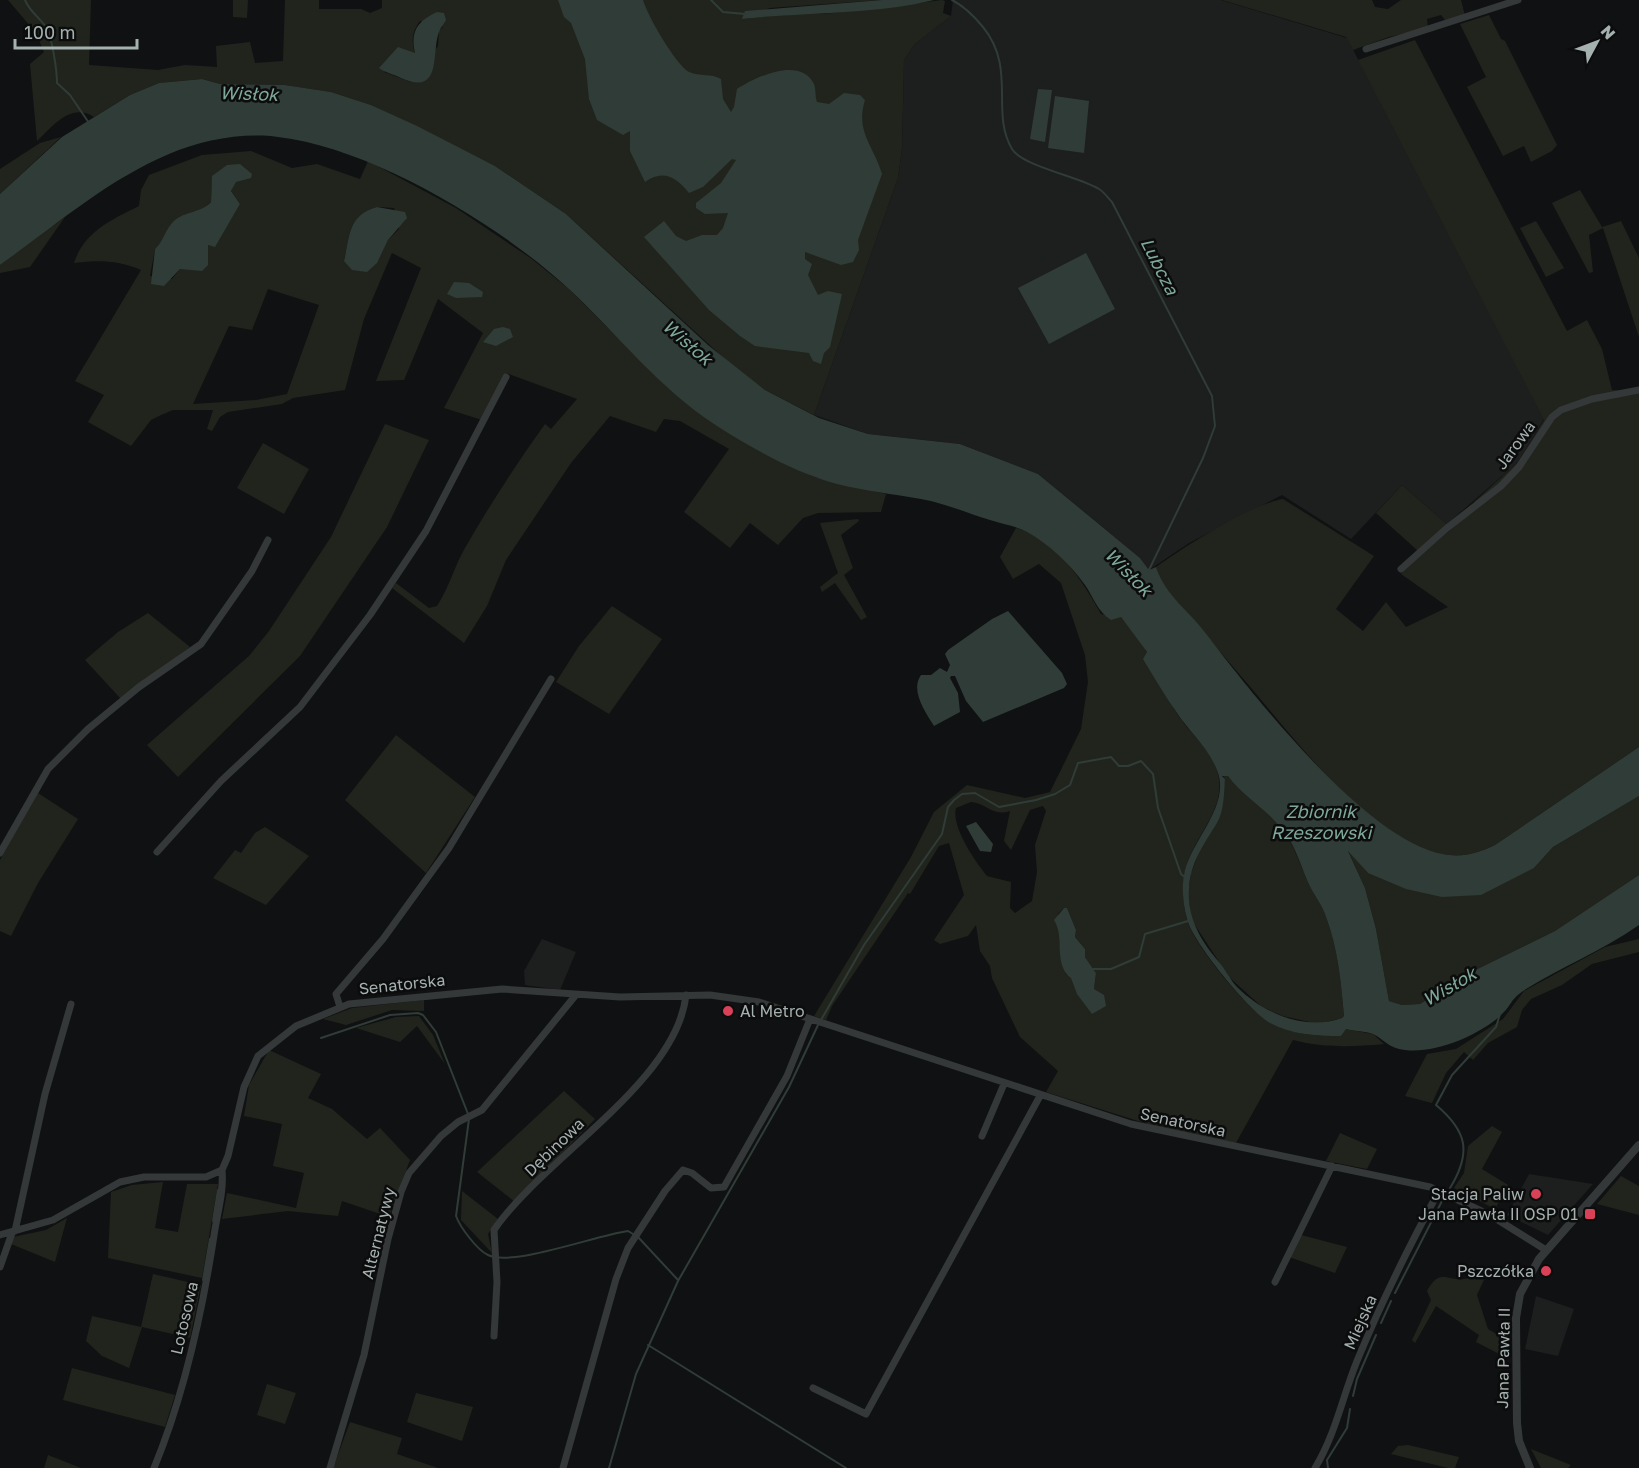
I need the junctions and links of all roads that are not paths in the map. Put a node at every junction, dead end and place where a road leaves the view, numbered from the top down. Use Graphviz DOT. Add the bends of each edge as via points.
graph roads {
  1 [pos="1518,0"];
  2 [pos="1366,49"];
  3 [pos="506,377"];
  4 [pos="1639,390"];
  5 [pos="268,540"];
  6 [pos="1401,569"];
  7 [pos="551,679"];
  8 [pos="157,852"];
  9 [pos="0,853"];
  10 [pos="686,995"];
  11 [pos="575,996"];
  12 [pos="71,1004"];
  13 [pos="340,1007"];
  14 [pos="810,1019"];
  15 [pos="1004,1084"];
  16 [pos="1040,1096"];
  17 [pos="982,1136"];
  18 [pos="1639,1145"];
  19 [pos="1332,1166"];
  20 [pos="222,1170"];
  21 [pos="1439,1191"];
  22 [pos="13,1232"];
  23 [pos="0,1235"];
  24 [pos="1546,1250"];
  25 [pos="0,1267"];
  26 [pos="1275,1282"];
  27 [pos="494,1335"];
  28 [pos="813,1388"];
  29 [pos="1317,1467"];
  30 [pos="154,1468"];
  31 [pos="330,1468"];
  32 [pos="563,1468"];
  33 [pos="1530,1468"];
  1 -- 2 [label="street"];
  3 -- 8 [label="street" via="426,531 352,641 300,707 221,781"];
  4 -- 6 [label="street, Jarowa" via="1592,399 1552,417 1519,467 1501,486"];
  5 -- 9 [label="street" via="252,571 201,644 122,701 48,769"];
  7 -- 13 [label="street" via="449,848 383,939 336,994"];
  10 -- 11 [label="street, Senatorska"];
  10 -- 14 [label="street, Senatorska" via="759,1002"];
  10 -- 27 [label="street, Dębinowa" via="680,1018 657,1061 494,1230"];
  11 -- 13 [label="street, Senatorska" via="502,989 375,999"];
  11 -- 31 [label="street, Alternatywy" via="488,1104 441,1136 417,1161 401,1192 364,1355"];
  12 -- 22 [label="street" via="45,1094"];
  13 -- 20 [label="street, Senatorska" via="296,1026 258,1056 244,1087"];
  14 -- 15 [label="street, Senatorska"];
  14 -- 32 [label="street" via="787,1076 724,1187 715,1190 682,1170 633,1239 616,1280"];
  15 -- 16 [label="street, Senatorska"];
  15 -- 17 [label="street"];
  16 -- 19 [label="street, Senatorska" via="1154,1131"];
  16 -- 28 [label="street" via="866,1414"];
  18 -- 24 [label="street, Jana Pawła II"];
  19 -- 21 [label="street, Senatorska"];
  19 -- 26 [label="street"];
  20 -- 22 [label="street" via="206,1177 144,1177 120,1182 53,1220"];
  20 -- 30 [label="street, Lotosowa" via="204,1294 184,1376"];
  21 -- 24 [label="street, Senatorska" via="1490,1215"];
  21 -- 29 [label="street, Miejska" via="1356,1363 1337,1423"];
  22 -- 23 [label="street"];
  22 -- 25 [label="street"];
  24 -- 33 [label="street, Jana Pawła II" via="1525,1282 1516,1318 1517,1423 1519,1441"];
}
